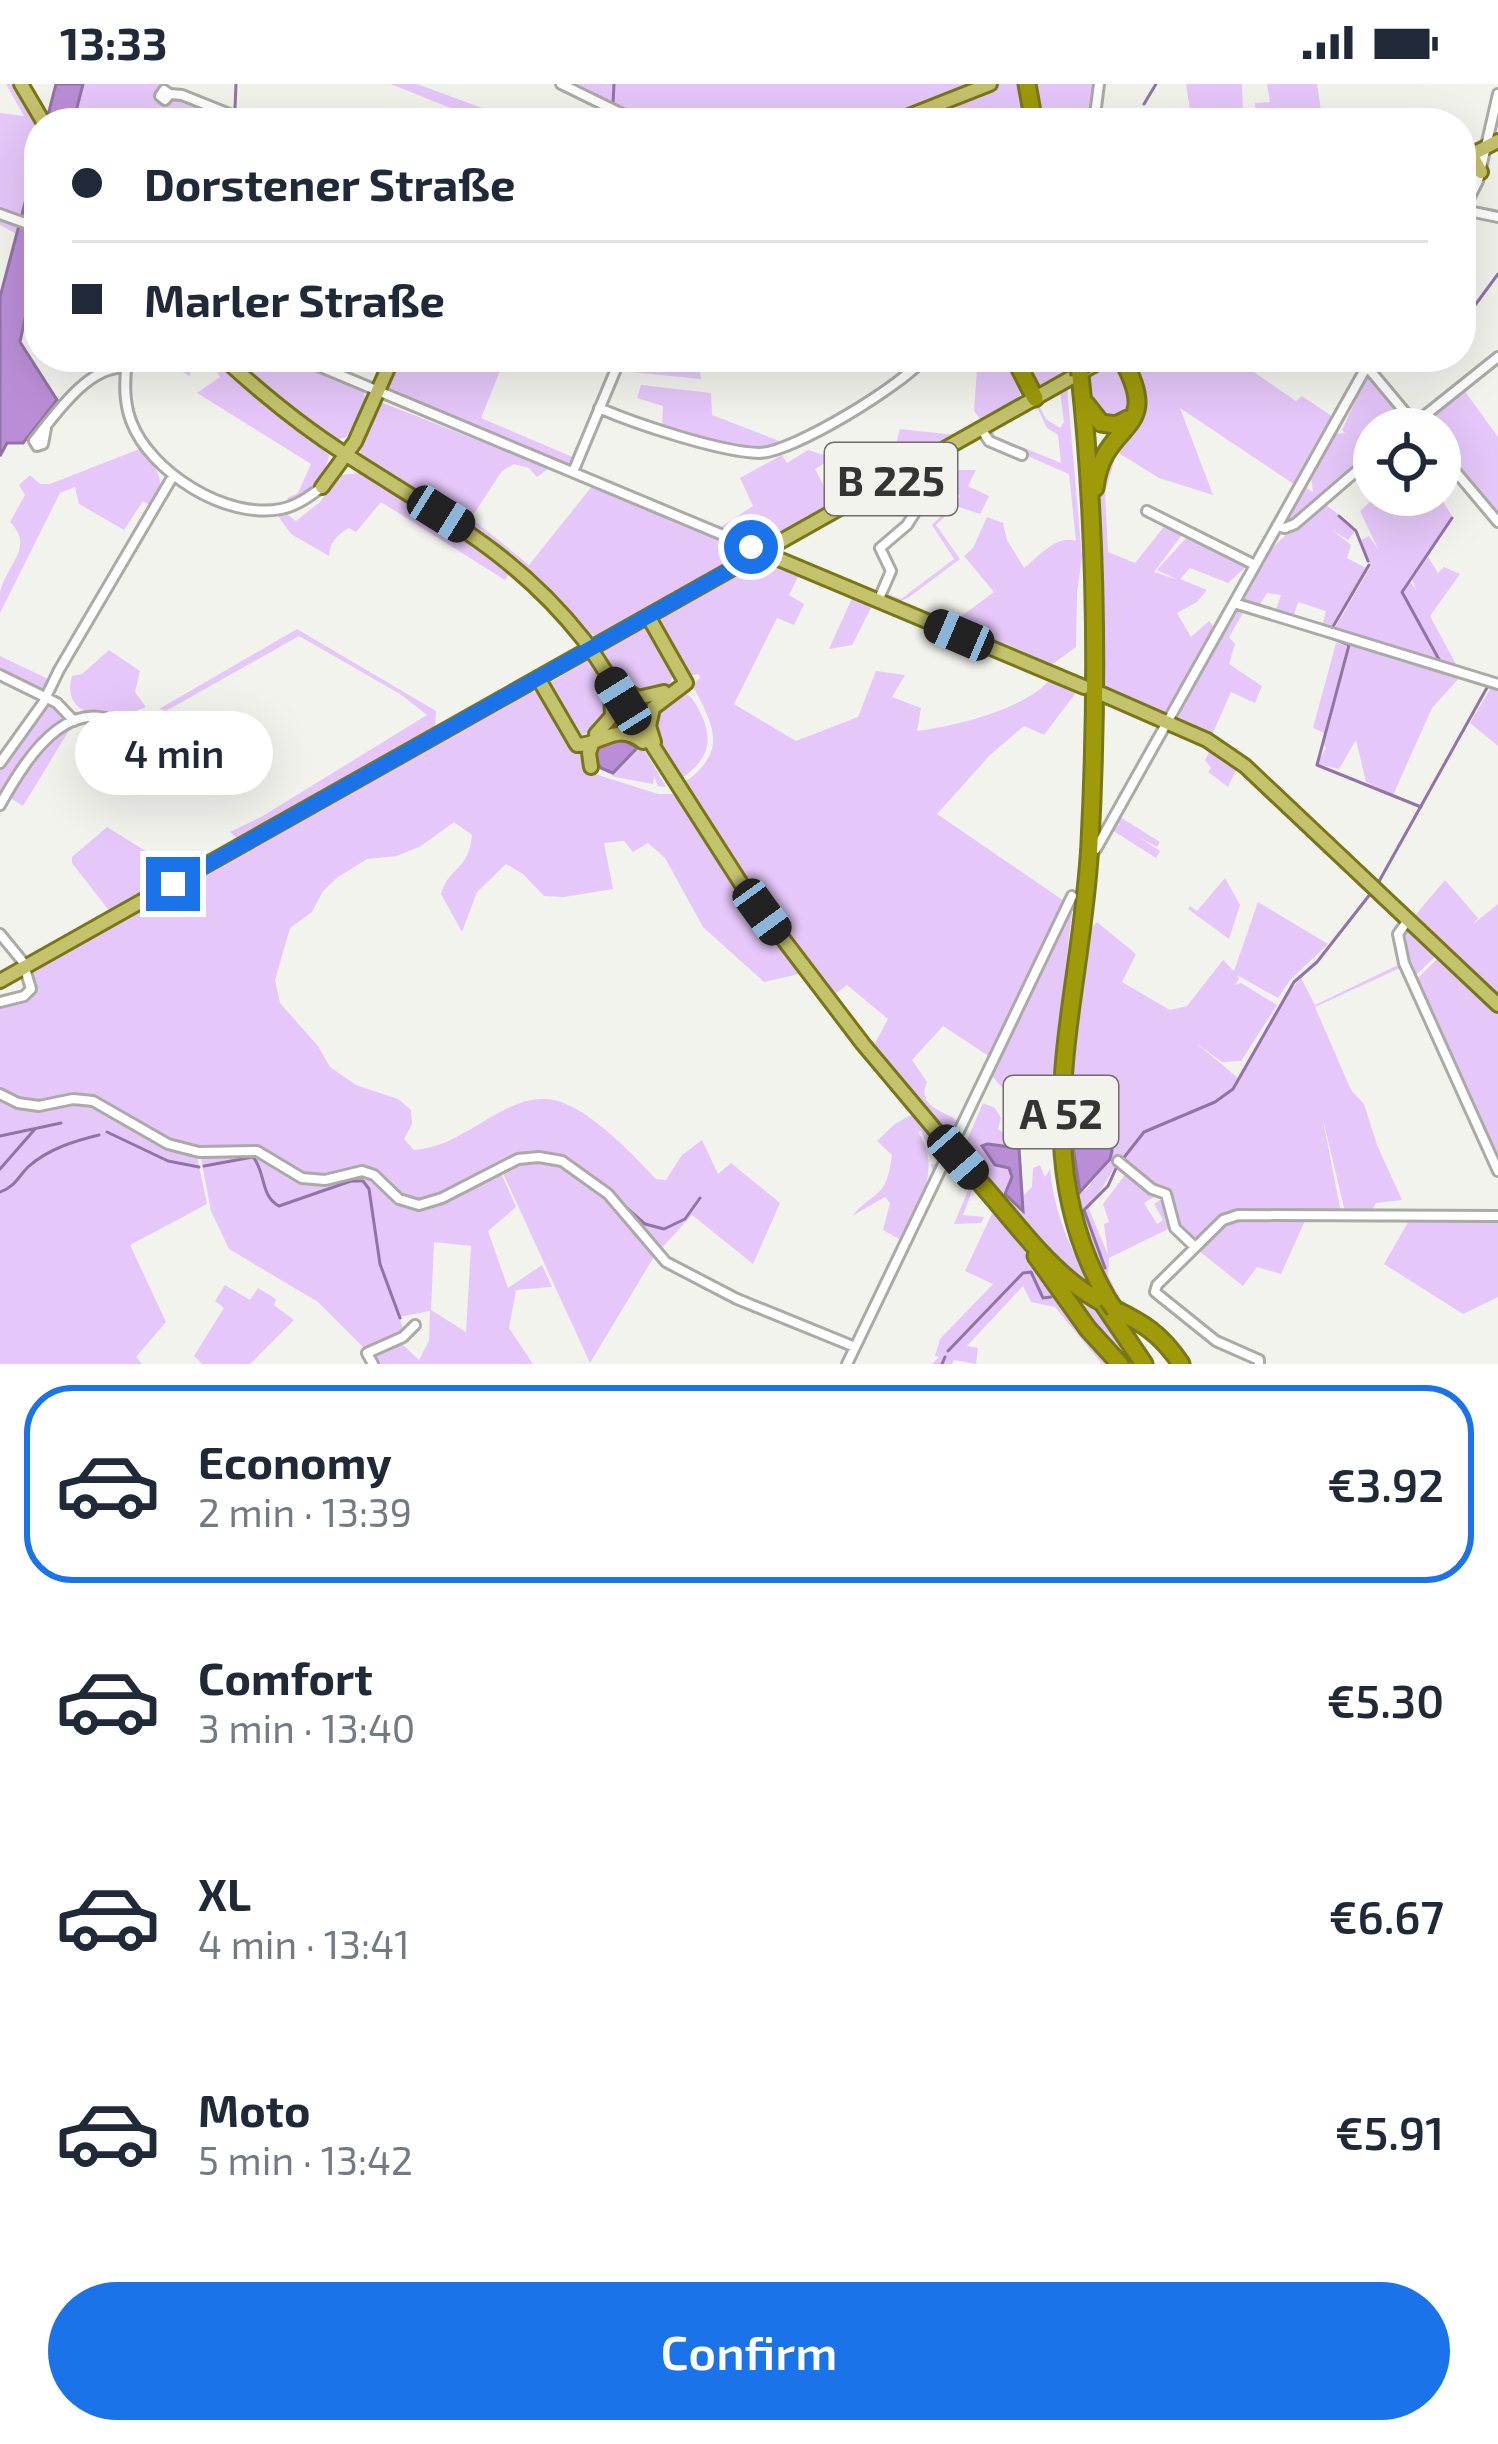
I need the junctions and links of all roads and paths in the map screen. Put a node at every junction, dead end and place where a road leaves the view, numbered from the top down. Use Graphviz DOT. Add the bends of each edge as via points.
graph roads {
  1 [pos="561,84"];
  2 [pos="990,84"];
  3 [pos="170,94"];
  4 [pos="1498,94"];
  5 [pos="210,108"];
  6 [pos="610,108"];
  7 [pos="929,108"];
  8 [pos="1494,136"];
  9 [pos="1476,164"];
  10 [pos="1481,172"];
  11 [pos="1476,183"];
  12 [pos="1498,357"];
  13 [pos="100,372"];
  14 [pos="126,372"];
  15 [pos="241,372"];
  16 [pos="332,372"];
  17 [pos="386,372"];
  18 [pos="614,372"];
  19 [pos="906,372"];
  20 [pos="1024,372"];
  21 [pos="1077,372"];
  22 [pos="1086,372"];
  23 [pos="1122,372"];
  24 [pos="1126,372"];
  25 [pos="1363,372"];
  26 [pos="1376,372"];
  27 [pos="1079,390"];
  28 [pos="376,391"];
  29 [pos="1038,397"];
  30 [pos="1401,408"];
  31 [pos="1437,408"];
  32 [pos="599,409"];
  33 [pos="46,427"];
  34 [pos="981,428"];
  35 [pos="353,440"];
  36 [pos="326,441"];
  37 [pos="1022,455"];
  38 [pos="339,460"];
  39 [pos="159,463"];
  40 [pos="364,466"];
  41 [pos="573,472"];
  42 [pos="1353,474"];
  43 [pos="173,476"];
  44 [pos="1461,478"];
  45 [pos="189,486"];
  46 [pos="322,487"];
  47 [pos="163,491"];
  48 [pos="1147,511"];
  49 [pos="914,514"];
  50 [pos="1092,515"];
  51 [pos="1498,521"];
  52 [pos="1277,526"];
  53 [pos="782,541"];
  54 [pos="743,544"];
  55 [pos="762,552"];
  56 [pos="781,560"];
  57 [pos="744,562"];
  58 [pos="1255,565"];
  59 [pos="878,601"];
  60 [pos="1234,603"];
  61 [pos="648,616"];
  62 [pos="628,627"];
  63 [pos="656,632"];
  64 [pos="599,662"];
  65 [pos="0,675"];
  66 [pos="538,678"];
  67 [pos="1498,684"];
  68 [pos="679,685"];
  69 [pos="1084,687"];
  70 [pos="515,692"];
  71 [pos="1102,694"];
  72 [pos="46,697"];
  73 [pos="549,697"];
  74 [pos="74,721"];
  75 [pos="1167,723"];
  76 [pos="142,739"];
  77 [pos="592,742"];
  78 [pos="577,745"];
  79 [pos="0,763"];
  80 [pos="591,767"];
  81 [pos="672,780"];
  82 [pos="0,805"];
  83 [pos="1096,849"];
  84 [pos="1072,896"];
  85 [pos="1408,920"];
  86 [pos="0,934"];
  87 [pos="25,968"];
  88 [pos="0,981"];
  89 [pos="0,1002"];
  90 [pos="1498,1005"];
  91 [pos="0,1094"];
  92 [pos="1120,1163"];
  93 [pos="1498,1172"];
  94 [pos="976,1178"];
  95 [pos="1498,1216"];
  96 [pos="1195,1247"];
  97 [pos="1106,1302"];
  98 [pos="416,1324"];
  99 [pos="855,1347"];
  100 [pos="373,1364"];
  101 [pos="847,1364"];
  102 [pos="1120,1364"];
  103 [pos="1149,1364"];
  104 [pos="1181,1364"];
  105 [pos="1259,1364"];
  1 -- 6 [label="street"];
  2 -- 7 [label="main road"];
  3 -- 5 [label="street"];
  4 -- 8 [label="street"];
  8 -- 10 [label="street"];
  9 -- 10 [label="main road"];
  10 -- 11 [label="street"];
  12 -- 31 [label="street"];
  13 -- 33 [label="street"];
  14 -- 39 [label="street" via="130,418"];
  15 -- 36 [label="main road"];
  16 -- 28 [label="street"];
  17 -- 28 [label="main road"];
  18 -- 32 [label="street"];
  19 -- 32 [label="street" via="861,407 764,453"];
  20 -- 29 [label="highway"];
  21 -- 27 [label="highway, A 52, bridge"];
  22 -- 29 [label="main road, B 225"];
  23 -- 27 [label="highway" via="1135,395 1130,416 1116,425 1092,416"];
  24 -- 50 [label="highway" via="1139,404 1102,459"];
  25 -- 52 [label="street"];
  26 -- 30 [label="street"];
  27 -- 50 [label="highway, A 52"];
  27 -- 97 [label="highway, A 52" via="1088,712 1054,1147 1069,1230"];
  28 -- 35 [label="main road"];
  28 -- 41 [label="street"];
  29 -- 34 [label="main road, B 225"];
  32 -- 41 [label="street"];
  34 -- 37 [label="street" via="989,441"];
  34 -- 53 [label="main road, B 225"];
  35 -- 36 [label="main road"];
  35 -- 38 [label="main road"];
  35 -- 40 [label="main road"];
  36 -- 38 [label="main road"];
  38 -- 40 [label="main road"];
  38 -- 40 [label="main road" via="342,468"];
  38 -- 46 [label="main road"];
  39 -- 43 [label="street"];
  39 -- 47 [label="street"];
  40 -- 64 [label="main road, bridge" via="495,549"];
  41 -- 54 [label="street"];
  42 -- 52 [label="street" via="1295,524"];
  43 -- 45 [label="street"];
  43 -- 47 [label="street"];
  44 -- 51 [label="street"];
  45 -- 46 [label="street" via="265,510 292,506"];
  45 -- 47 [label="street"];
  47 -- 72 [label="street"];
  48 -- 58 [label="street"];
  49 -- 59 [label="street" via="880,548 891,571"];
  50 -- 97 [label="highway, A 52" via="1090,848 1060,1145 1075,1227"];
  52 -- 58 [label="street"];
  53 -- 55 [label="main road, B 225"];
  53 -- 56 [label="main road"];
  54 -- 55 [label="street"];
  54 -- 57 [label="street"];
  55 -- 56 [label="main road"];
  55 -- 57 [label="main road, B 225"];
  56 -- 59 [label="main road"];
  57 -- 61 [label="main road, B 225"];
  58 -- 60 [label="street"];
  59 -- 69 [label="main road"];
  60 -- 67 [label="street"];
  60 -- 75 [label="street"];
  61 -- 62 [label="main road, B 225"];
  61 -- 63 [label="main road"];
  62 -- 63 [label="main road"];
  62 -- 66 [label="main road, B 225"];
  63 -- 68 [label="main road"];
  64 -- 68 [label="main road" via="638,698"];
  64 -- 78 [label="main road" via="614,713"];
  64 -- 81 [label="main road"];
  65 -- 72 [label="street"];
  66 -- 70 [label="main road, B 225"];
  66 -- 73 [label="main road"];
  68 -- 81 [label="main road" via="650,716"];
  70 -- 73 [label="main road" via="532,688"];
  70 -- 87 [label="main road, B 225"];
  71 -- 75 [label="main road"];
  72 -- 74 [label="street"];
  72 -- 79 [label="street"];
  73 -- 78 [label="main road"];
  74 -- 76 [label="street" via="112,722"];
  74 -- 82 [label="street" via="37,745"];
  75 -- 83 [label="street"];
  75 -- 85 [label="main road" via="1245,766"];
  77 -- 78 [label="main road"];
  77 -- 80 [label="main road"];
  77 -- 81 [label="main road" via="633,734"];
  81 -- 94 [label="main road, bridge" via="803,968"];
  84 -- 99 [label="street"];
  85 -- 90 [label="main road"];
  85 -- 93 [label="street" via="1398,934 1404,963"];
  86 -- 87 [label="street"];
  87 -- 88 [label="main road, B 225"];
  87 -- 89 [label="street" via="28,993"];
  91 -- 99 [label="street" via="39,1106 93,1101 168,1144 257,1150 302,1178 362,1171 419,1204 518,1159 562,1161 608,1193 666,1262"];
  92 -- 96 [label="street" via="1166,1194 1175,1228"];
  94 -- 102 [label="highway"];
  94 -- 104 [label="highway" via="1064,1275 1153,1329"];
  95 -- 96 [label="street" via="1238,1215"];
  96 -- 105 [label="street" via="1156,1293"];
  97 -- 103 [label="highway, A 52"];
  98 -- 100 [label="street" via="367,1354"];
  99 -- 101 [label="street"];
}
